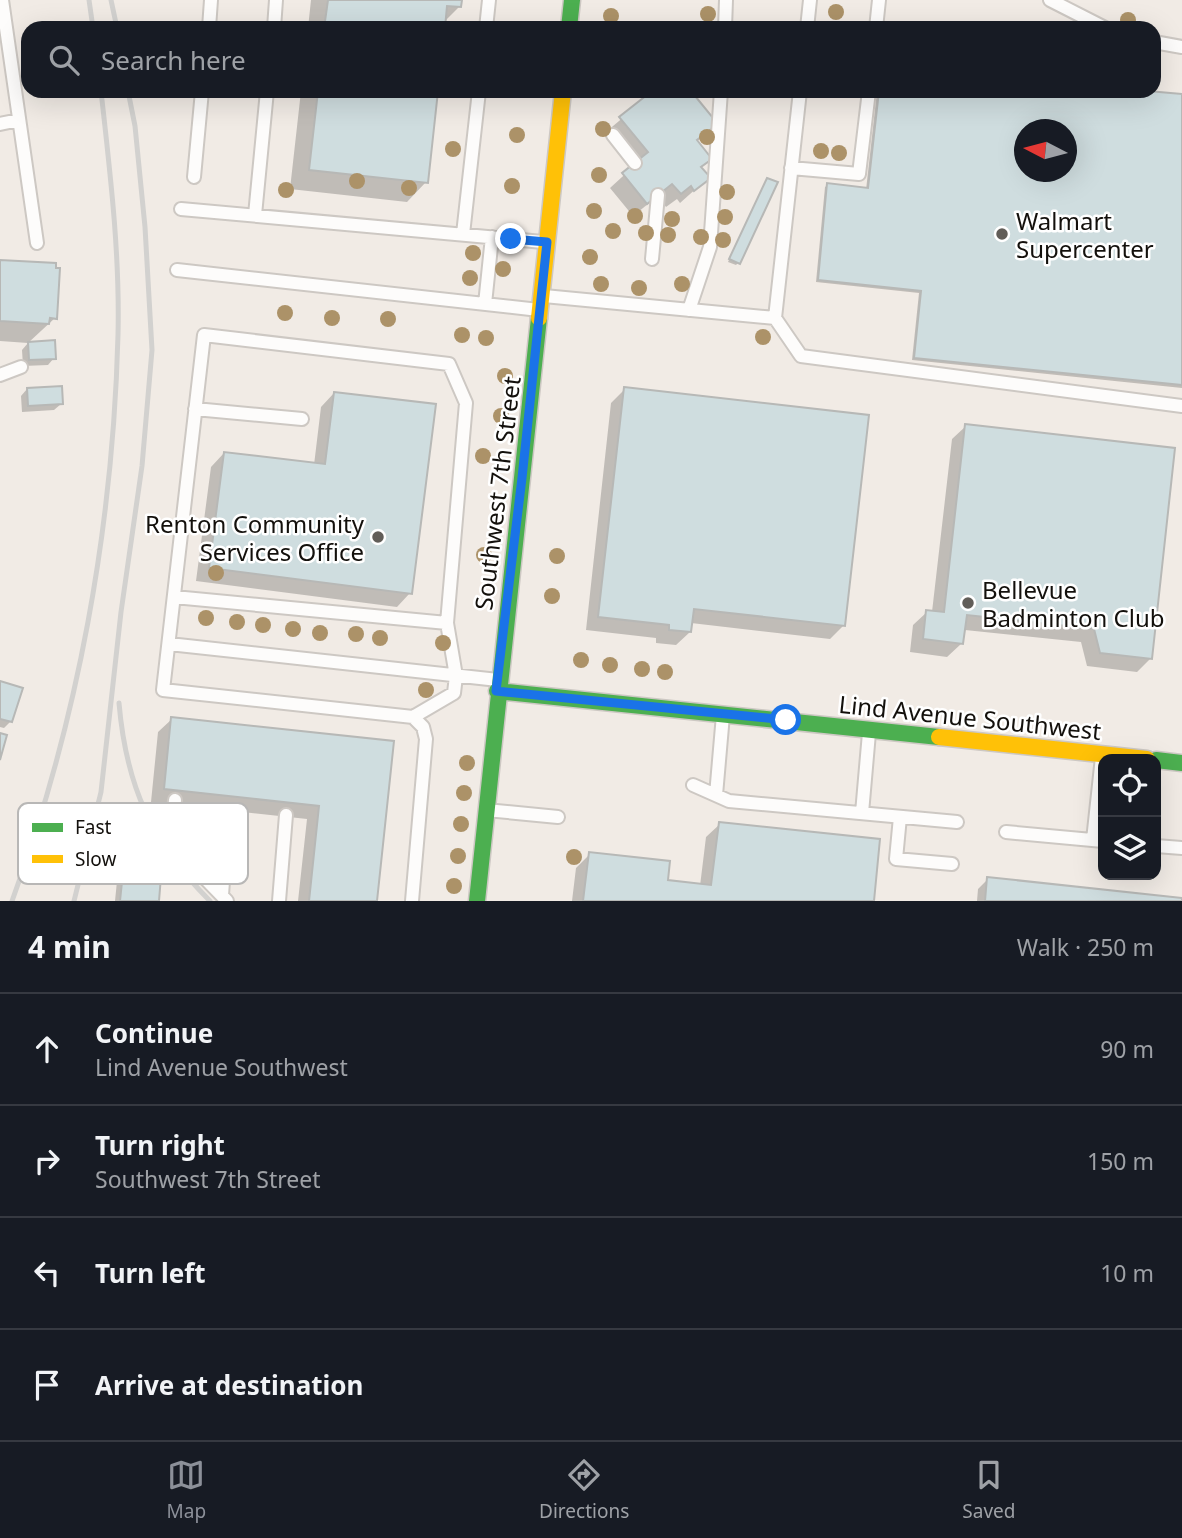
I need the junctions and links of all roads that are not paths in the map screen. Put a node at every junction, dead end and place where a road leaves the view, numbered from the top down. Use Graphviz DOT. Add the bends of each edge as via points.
graph roads {
  1 [pos="2,0"];
  2 [pos="211,0"];
  3 [pos="276,0"];
  4 [pos="489,0"];
  5 [pos="572,0"];
  6 [pos="726,0"];
  7 [pos="810,0"];
  8 [pos="879,0"];
  9 [pos="1050,0"];
  10 [pos="210,21"];
  11 [pos="274,21"];
  12 [pos="487,21"];
  13 [pos="570,21"];
  14 [pos="726,21"];
  15 [pos="808,21"];
  16 [pos="877,21"];
  17 [pos="1091,21"];
  18 [pos="1161,44"];
  19 [pos="1182,47"];
  20 [pos="201,98"];
  21 [pos="266,98"];
  22 [pos="478,98"];
  23 [pos="562,98"];
  24 [pos="721,98"];
  25 [pos="799,98"];
  26 [pos="868,98"];
  27 [pos="19,120"];
  28 [pos="0,124"];
  29 [pos="613,135"];
  30 [pos="635,163"];
  31 [pos="792,167"];
  32 [pos="194,177"];
  33 [pos="658,195"];
  34 [pos="181,209"];
  35 [pos="255,215"];
  36 [pos="463,234"];
  37 [pos="492,237"];
  38 [pos="547,242"];
  39 [pos="37,243"];
  40 [pos="652,259"];
  41 [pos="177,270"];
  42 [pos="541,303"];
  43 [pos="485,304"];
  44 [pos="689,310"];
  45 [pos="775,318"];
  46 [pos="21,367"];
  47 [pos="0,375"];
  48 [pos="1182,406"];
  49 [pos="195,409"];
  50 [pos="302,419"];
  51 [pos="174,597"];
  52 [pos="447,623"];
  53 [pos="169,644"];
  54 [pos="456,676"];
  55 [pos="497,686"];
  56 [pos="723,714"];
  57 [pos="413,717"];
  58 [pos="869,729"];
  59 [pos="1102,754"];
  60 [pos="1161,761"];
  61 [pos="1182,763"];
  62 [pos="693,785"];
  63 [pos="716,795"];
  64 [pos="174,800"];
  65 [pos="174,803"];
  66 [pos="486,810"];
  67 [pos="862,813"];
  68 [pos="286,815"];
  69 [pos="558,817"];
  70 [pos="900,817"];
  71 [pos="957,822"];
  72 [pos="1006,831"];
  73 [pos="1098,840"];
  74 [pos="1161,846"];
  75 [pos="1182,848"];
  76 [pos="952,864"];
  77 [pos="210,884"];
  78 [pos="224,898"];
  79 [pos="279,901"];
  80 [pos="412,901"];
  81 [pos="477,901"];
  1 -- 27 [label="lane"];
  2 -- 10 [label="lane"];
  3 -- 11 [label="lane"];
  4 -- 12 [label="lane"];
  5 -- 13 [label="street"];
  6 -- 14 [label="lane"];
  7 -- 15 [label="lane"];
  8 -- 16 [label="lane"];
  9 -- 17 [label="lane"];
  18 -- 19 [label="lane"];
  20 -- 32 [label="lane"];
  21 -- 35 [label="lane"];
  22 -- 36 [label="lane"];
  23 -- 38 [label="street, Southwest 7th Street"];
  24 -- 44 [label="lane" via="710,247"];
  25 -- 31 [label="lane"];
  26 -- 31 [label="lane" via="859,174"];
  27 -- 28 [label="lane"];
  27 -- 39 [label="lane"];
  29 -- 30 [label="lane"];
  31 -- 45 [label="lane"];
  33 -- 40 [label="lane"];
  34 -- 35 [label="lane"];
  35 -- 36 [label="lane"];
  36 -- 37 [label="lane"];
  37 -- 38 [label="lane"];
  37 -- 43 [label="lane"];
  38 -- 42 [label="street, Southwest 7th Street"];
  41 -- 43 [label="lane"];
  42 -- 43 [label="lane"];
  42 -- 44 [label="lane"];
  42 -- 55 [label="street, Southwest 7th Street"];
  44 -- 45 [label="lane"];
  45 -- 48 [label="lane" via="801,356"];
  46 -- 47 [label="lane"];
  49 -- 50 [label="lane"];
  49 -- 51 [label="lane"];
  49 -- 52 [label="lane" via="204,335 449,364 466,403"];
  51 -- 52 [label="lane"];
  51 -- 53 [label="lane"];
  52 -- 54 [label="lane"];
  53 -- 54 [label="lane"];
  53 -- 57 [label="lane" via="163,690"];
  54 -- 55 [label="lane"];
  54 -- 57 [label="lane" via="454,693"];
  55 -- 56 [label="street, Lind Avenue Southwest"];
  55 -- 66 [label="street, Southwest 7th Street"];
  56 -- 58 [label="street, Lind Avenue Southwest"];
  56 -- 63 [label="lane"];
  57 -- 80 [label="lane" via="424,727 426,739"];
  58 -- 59 [label="street, Lind Avenue Southwest"];
  58 -- 67 [label="lane"];
  60 -- 61 [label="street"];
  62 -- 63 [label="lane"];
  63 -- 67 [label="lane" via="729,801"];
  64 -- 65 [label="lane"];
  66 -- 69 [label="lane"];
  66 -- 81 [label="street, Southwest 7th Street"];
  67 -- 70 [label="lane"];
  68 -- 79 [label="lane"];
  70 -- 71 [label="lane"];
  70 -- 76 [label="lane" via="896,859"];
  72 -- 73 [label="lane"];
  74 -- 75 [label="lane"];
  77 -- 78 [label="lane"];
}
